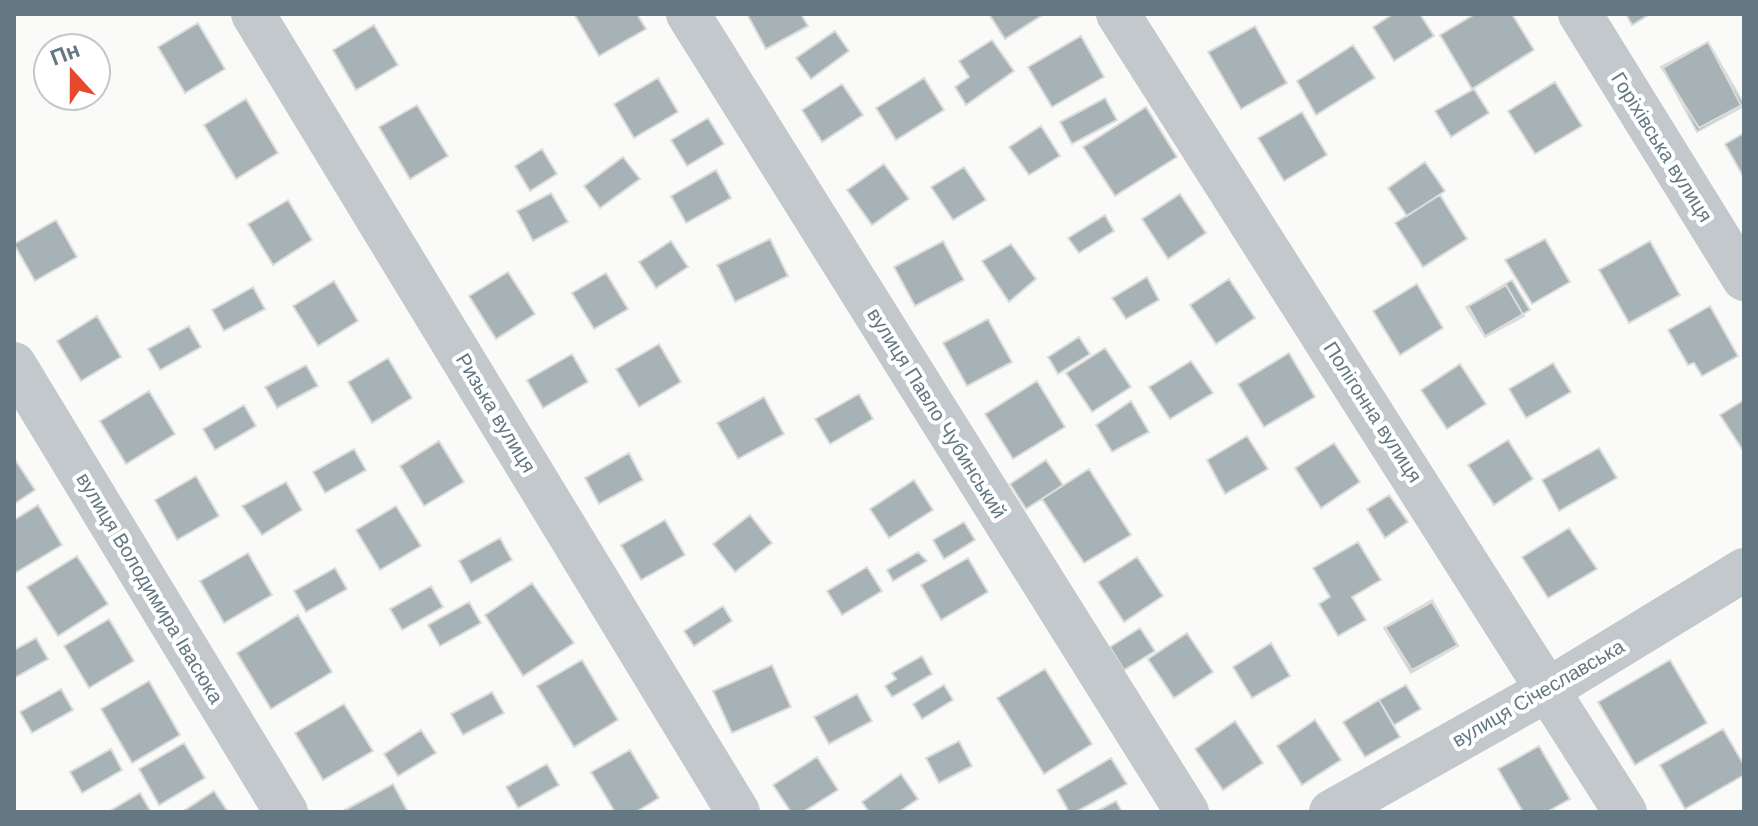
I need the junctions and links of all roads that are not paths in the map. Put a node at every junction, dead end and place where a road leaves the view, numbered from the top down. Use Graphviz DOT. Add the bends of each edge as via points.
graph roads {
  1 [pos="253,14"];
  2 [pos="688,14"];
  3 [pos="1118,14"];
  4 [pos="1580,14"];
  5 [pos="1744,279"];
  6 [pos="14,364"];
  7 [pos="1744,570"];
  8 [pos="1549,689"];
  9 [pos="286,812"];
  10 [pos="738,812"];
  11 [pos="1187,812"];
  12 [pos="1331,812"];
  13 [pos="1625,812"];
  1 -- 10 [label="street, Ризька вулиця"];
  2 -- 11 [label="street, вулиця Павло Чубинський"];
  3 -- 8 [label="street, Полігонна вулиця"];
  4 -- 5 [label="street, Горіхівська вулиця"];
  6 -- 9 [label="street, вулиця Володимира Івасюка"];
  7 -- 8 [label="street, вулиця Січеславська"];
  8 -- 12 [label="street, вулиця Січеславська"];
  8 -- 13 [label="street, Полігонна вулиця"];
}
